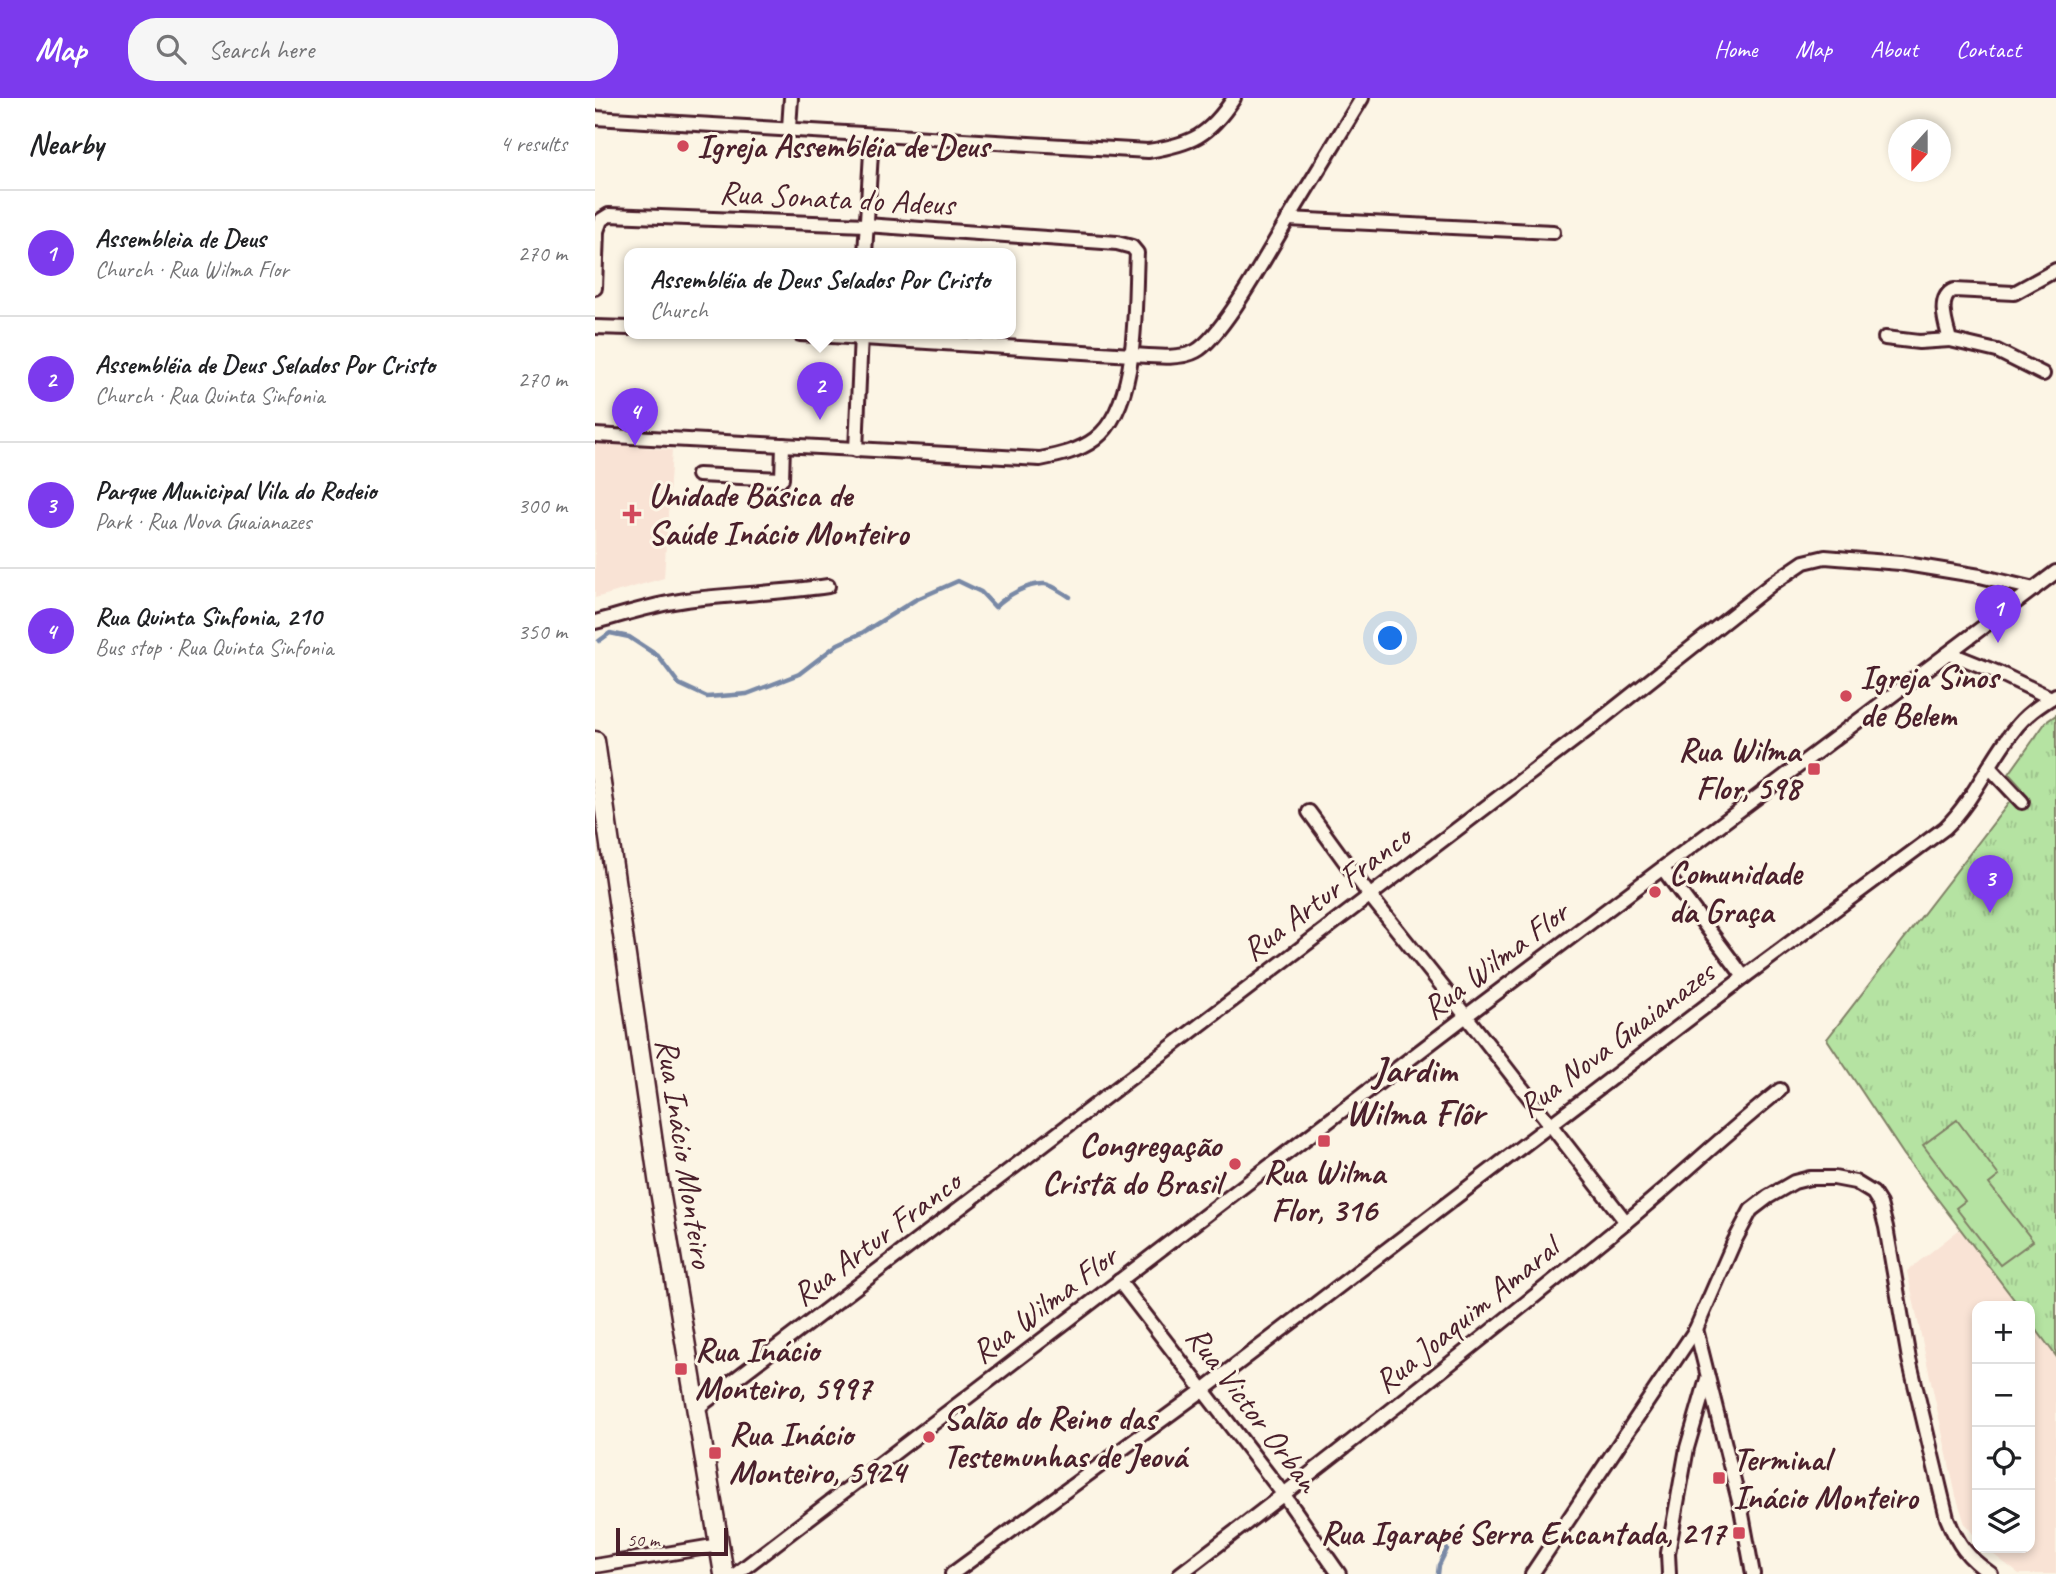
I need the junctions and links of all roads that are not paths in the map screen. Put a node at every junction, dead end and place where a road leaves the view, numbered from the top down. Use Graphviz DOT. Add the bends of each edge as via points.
graph roads {
  1 [pos="790,98"];
  2 [pos="1234,98"];
  3 [pos="1362,98"];
  4 [pos="595,118"];
  5 [pos="789,128"];
  6 [pos="872,135"];
  7 [pos="1289,219"];
  8 [pos="866,225"];
  9 [pos="1553,232"];
  10 [pos="865,248"];
  11 [pos="2056,270"];
  12 [pos="595,288"];
  13 [pos="595,327"];
  14 [pos="624,328"];
  15 [pos="1885,338"];
  16 [pos="861,339"];
  17 [pos="904,339"];
  18 [pos="1950,340"];
  19 [pos="1132,355"];
  20 [pos="2043,374"];
  21 [pos="595,435"];
  22 [pos="783,445"];
  23 [pos="856,450"];
  24 [pos="698,475"];
  25 [pos="2056,572"];
  26 [pos="828,586"];
  27 [pos="2034,589"];
  28 [pos="595,622"];
  29 [pos="1949,653"];
  30 [pos="2054,697"];
  31 [pos="595,741"];
  32 [pos="1989,768"];
  33 [pos="2022,802"];
  34 [pos="1309,812"];
  35 [pos="1663,869"];
  36 [pos="1370,896"];
  37 [pos="1744,977"];
  38 [pos="1466,1016"];
  39 [pos="1780,1090"];
  40 [pos="1551,1124"];
  41 [pos="1626,1222"];
  42 [pos="1119,1281"];
  43 [pos="1696,1329"];
  44 [pos="1708,1377"];
  45 [pos="1203,1390"];
  46 [pos="695,1409"];
  47 [pos="1284,1495"];
  48 [pos="719,1545"];
  49 [pos="595,1566"];
  50 [pos="724,1574"];
  51 [pos="736,1574"];
  52 [pos="952,1574"];
  53 [pos="1180,1574"];
  54 [pos="1339,1574"];
  55 [pos="1532,1574"];
  56 [pos="1669,1574"];
  57 [pos="1753,1574"];
  58 [pos="1991,1574"];
  1 -- 5 [label="street"];
  2 -- 6 [label="street" via="1219,120 1196,138 1148,150"];
  3 -- 7 [label="street"];
  4 -- 5 [label="street"];
  5 -- 6 [label="street"];
  6 -- 8 [label="street"];
  7 -- 9 [label="street"];
  7 -- 19 [label="street" via="1218,331 1202,347 1186,355"];
  8 -- 10 [label="street"];
  8 -- 12 [label="street, Rua Sonata do Adeus" via="609,215 597,231"];
  8 -- 19 [label="street, Rua Sonata do Adeus" via="1132,247 1136,253"];
  11 -- 18 [label="street" via="2014,293 1949,291 1944,297 1944,314"];
  13 -- 14 [label="street"];
  15 -- 18 [label="street"];
  16 -- 23 [label="street"];
  17 -- 19 [label="street"];
  18 -- 20 [label="street" via="1997,351"];
  19 -- 23 [label="street" via="1112,421 1096,438 1070,453 1040,459"];
  21 -- 22 [label="street"];
  22 -- 23 [label="street"];
  22 -- 24 [label="street" via="782,479"];
  25 -- 27 [label="street, Rua Wilma Flor"];
  26 -- 28 [label="street" via="684,600"];
  27 -- 29 [label="street, Rua Wilma Flor"];
  27 -- 36 [label="street, Rua Artur Franco" via="1900,563 1825,557 1804,562"];
  29 -- 30 [label="street, Rua Nova Guaianazes"];
  29 -- 35 [label="street, Rua Wilma Flor"];
  30 -- 32 [label="street, Rua Nova Guaianazes" via="2030,712"];
  31 -- 46 [label="street, Rua Inácio Monteiro"];
  32 -- 33 [label="street"];
  32 -- 37 [label="street, Rua Nova Guaianazes" via="1945,828"];
  34 -- 36 [label="street"];
  35 -- 37 [label="street"];
  35 -- 38 [label="street, Rua Wilma Flor"];
  36 -- 38 [label="street"];
  36 -- 46 [label="street, Rua Artur Franco"];
  37 -- 40 [label="street, Rua Nova Guaianazes"];
  38 -- 40 [label="street"];
  38 -- 42 [label="street, Rua Wilma Flor"];
  39 -- 41 [label="street, Rua Joaquim Amaral"];
  40 -- 41 [label="street"];
  40 -- 45 [label="street, Rua Nova Guaianazes"];
  41 -- 47 [label="street, Rua Joaquim Amaral"];
  42 -- 45 [label="street, Rua Victor Orban"];
  42 -- 51 [label="street, Rua Wilma Flor"];
  43 -- 44 [label="street"];
  43 -- 55 [label="street"];
  43 -- 58 [label="street" via="1743,1224 1768,1197 1794,1182 1823,1177 1855,1182 1873,1193 1886,1227 1909,1359 1947,1518 1962,1548"];
  44 -- 56 [label="street" via="1687,1448 1668,1553"];
  44 -- 57 [label="street"];
  45 -- 47 [label="street, Rua Victor Orban"];
  45 -- 52 [label="street, Rua Nova Guaianazes"];
  46 -- 48 [label="street, Rua Inácio Monteiro"];
  47 -- 53 [label="street, Rua Joaquim Amaral"];
  47 -- 54 [label="street, Rua Victor Orban"];
  48 -- 49 [label="street"];
  48 -- 50 [label="street, Rua Inácio Monteiro"];
}
